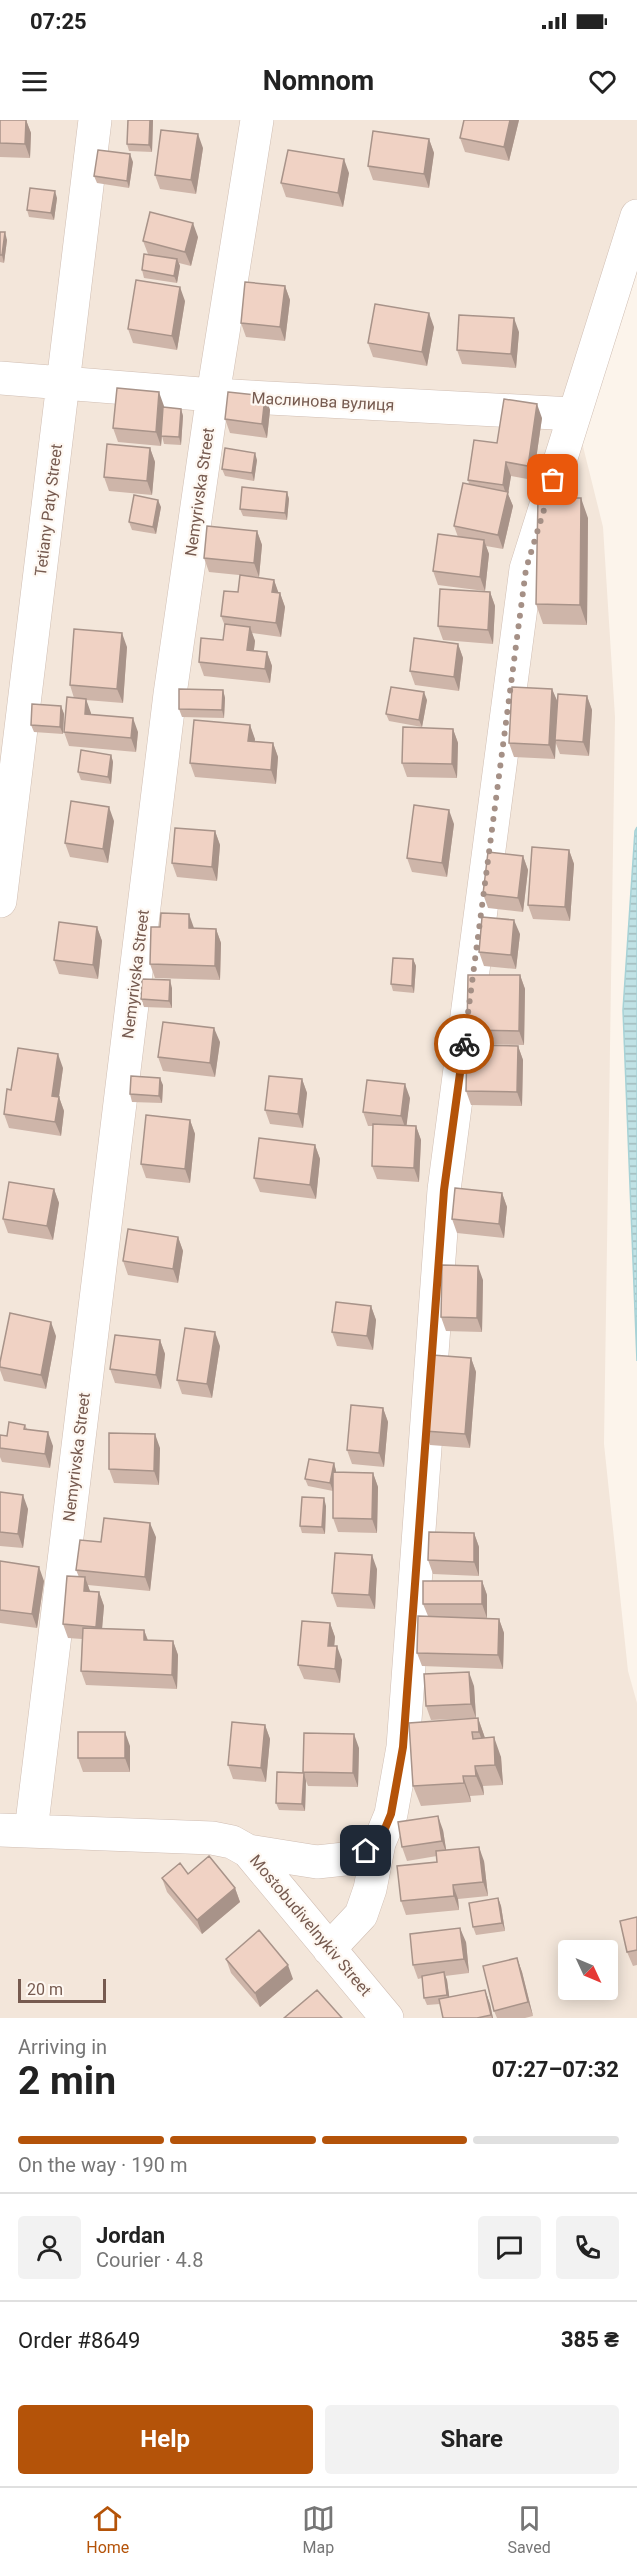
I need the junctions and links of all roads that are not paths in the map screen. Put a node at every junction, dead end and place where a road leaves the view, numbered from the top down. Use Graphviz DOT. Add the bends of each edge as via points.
graph roads {
  1 [pos="95,120"];
  2 [pos="257,120"];
  3 [pos="637,216"];
  4 [pos="0,378"];
  5 [pos="63,385"];
  6 [pos="213,395"];
  7 [pos="573,414"];
  8 [pos="0,901"];
  9 [pos="15,1830"];
  10 [pos="379,1843"];
  11 [pos="248,1851"];
  12 [pos="329,1948"];
  13 [pos="387,2018"];
  1 -- 5 [label="street, Tetiany Paty Street"];
  2 -- 6 [label="street, Nemyrivska Street"];
  3 -- 7 [label="street"];
  4 -- 5 [label="street, Маслинова вулиця"];
  5 -- 6 [label="street, Маслинова вулиця"];
  5 -- 8 [label="street, Tetiany Paty Street"];
  6 -- 7 [label="street, Маслинова вулиця"];
  6 -- 9 [label="street, Nemyrivska Street"];
  7 -- 10 [label="street" via="526,569 444,1190 403,1747 391,1814"];
  9 -- 11 [label="street" via="212,1838 232,1842"];
  10 -- 11 [label="street, Mostobudivelnykiv Street" via="354,1858 317,1862"];
  10 -- 12 [label="street" via="361,1915"];
  11 -- 12 [label="street, Mostobudivelnykiv Street"];
  12 -- 13 [label="street, Mostobudivelnykiv Street"];
}
